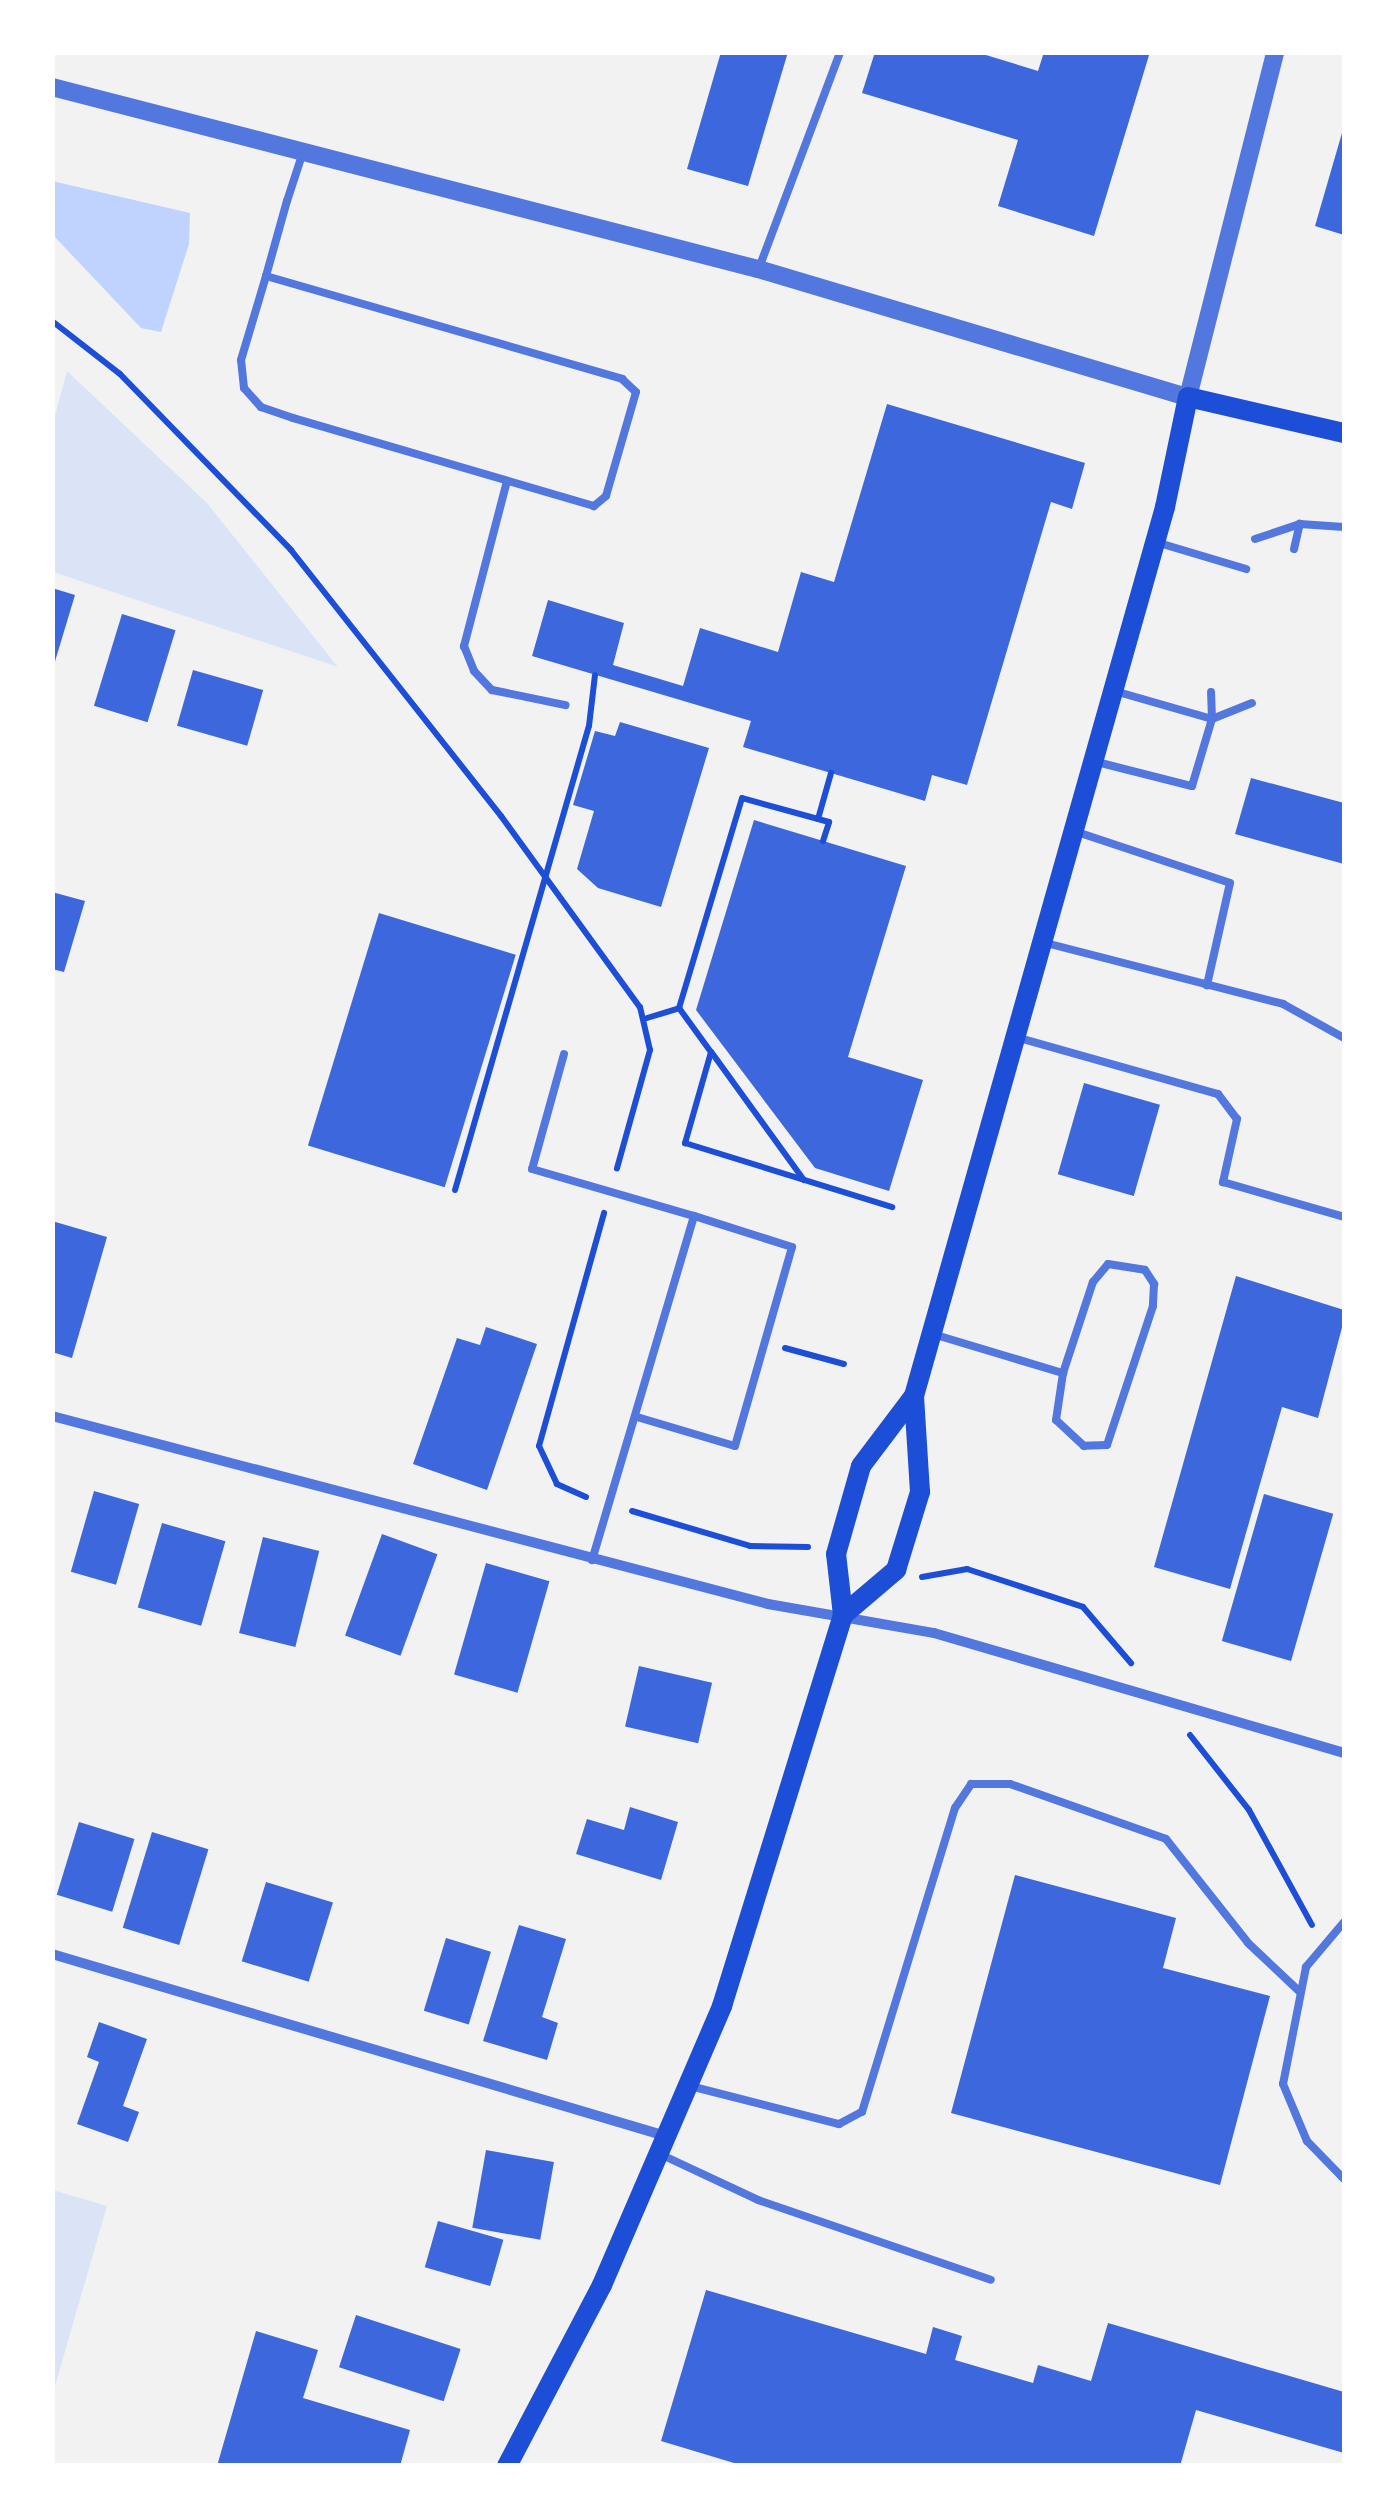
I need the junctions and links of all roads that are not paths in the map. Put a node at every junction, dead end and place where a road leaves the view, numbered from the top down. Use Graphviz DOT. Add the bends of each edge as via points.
graph roads {
  1 [pos="840,52"];
  2 [pos="1275,52"];
  3 [pos="52,87"];
  4 [pos="304,148"];
  5 [pos="758,269"];
  6 [pos="266,276"];
  7 [pos="1188,397"];
  8 [pos="1344,434"];
  9 [pos="507,481"];
  10 [pos="1300,524"];
  11 [pos="1344,527"];
  12 [pos="1255,539"];
  13 [pos="1155,542"];
  14 [pos="1294,549"];
  15 [pos="1246,569"];
  16 [pos="1114,690"];
  17 [pos="1211,692"];
  18 [pos="1252,703"];
  19 [pos="564,705"];
  20 [pos="1212,719"];
  21 [pos="1093,761"];
  22 [pos="1074,831"];
  23 [pos="1042,942"];
  24 [pos="1207,985"];
  25 [pos="1016,1037"];
  26 [pos="1344,1038"];
  27 [pos="564,1054"];
  28 [pos="694,1216"];
  29 [pos="1344,1217"];
  30 [pos="932,1334"];
  31 [pos="1063,1372"];
  32 [pos="914,1396"];
  33 [pos="52,1416"];
  34 [pos="636,1417"];
  35 [pos="592,1560"];
  36 [pos="843,1615"];
  37 [pos="1344,1753"];
  38 [pos="1344,1922"];
  39 [pos="52,1954"];
  40 [pos="1298,1991"];
  41 [pos="690,2086"];
  42 [pos="666,2146"];
  43 [pos="1344,2179"];
  44 [pos="991,2280"];
  45 [pos="507,2466"];
  1 -- 5 [label="lane"];
  2 -- 7 [label="street" via="1204,312"];
  3 -- 4 [label="street"];
  4 -- 5 [label="street"];
  4 -- 6 [label="lane"];
  5 -- 7 [label="street"];
  6 -- 9 [label="lane" via="242,360 244,388 262,407"];
  6 -- 9 [label="lane" via="622,379 636,392 606,496 594,506"];
  7 -- 8 [label="main road"];
  7 -- 13 [label="main road"];
  9 -- 19 [label="lane" via="464,646 492,690"];
  10 -- 11 [label="lane"];
  10 -- 12 [label="lane"];
  10 -- 14 [label="lane"];
  13 -- 15 [label="lane"];
  13 -- 16 [label="main road"];
  16 -- 20 [label="lane"];
  16 -- 21 [label="main road"];
  17 -- 20 [label="lane"];
  18 -- 20 [label="lane"];
  20 -- 21 [label="lane" via="1192,786"];
  21 -- 22 [label="main road"];
  22 -- 23 [label="main road"];
  22 -- 24 [label="lane" via="1230,883"];
  23 -- 24 [label="lane"];
  23 -- 25 [label="main road"];
  24 -- 26 [label="lane" via="1283,1004"];
  25 -- 29 [label="lane" via="1218,1094 1237,1119 1222,1182"];
  25 -- 30 [label="main road"];
  27 -- 28 [label="lane" via="532,1169"];
  28 -- 34 [label="lane"];
  28 -- 34 [label="lane" via="792,1247 735,1446"];
  30 -- 31 [label="lane"];
  30 -- 32 [label="main road"];
  31 -- 31 [label="lane" via="1093,1282 1108,1264 1145,1270 1154,1284 1153,1306 1107,1445 1084,1446 1056,1420"];
  32 -- 36 [label="main road" via="861,1466 836,1554"];
  32 -- 36 [label="main road" via="920,1492 896,1570"];
  33 -- 35 [label="street"];
  34 -- 35 [label="lane"];
  35 -- 36 [label="street" via="768,1604"];
  36 -- 37 [label="street" via="1156,1693"];
  36 -- 41 [label="main road" via="764,1883"];
  38 -- 40 [label="lane" via="1323,1942"];
  39 -- 42 [label="street"];
  40 -- 41 [label="lane" via="1248,1943 1166,1839 1010,1784 971,1784 955,1808 862,2112 839,2124"];
  40 -- 43 [label="lane" via="1283,2084 1308,2141"];
  41 -- 42 [label="main road"];
  42 -- 44 [label="lane" via="758,2200"];
  42 -- 45 [label="main road"];
}
